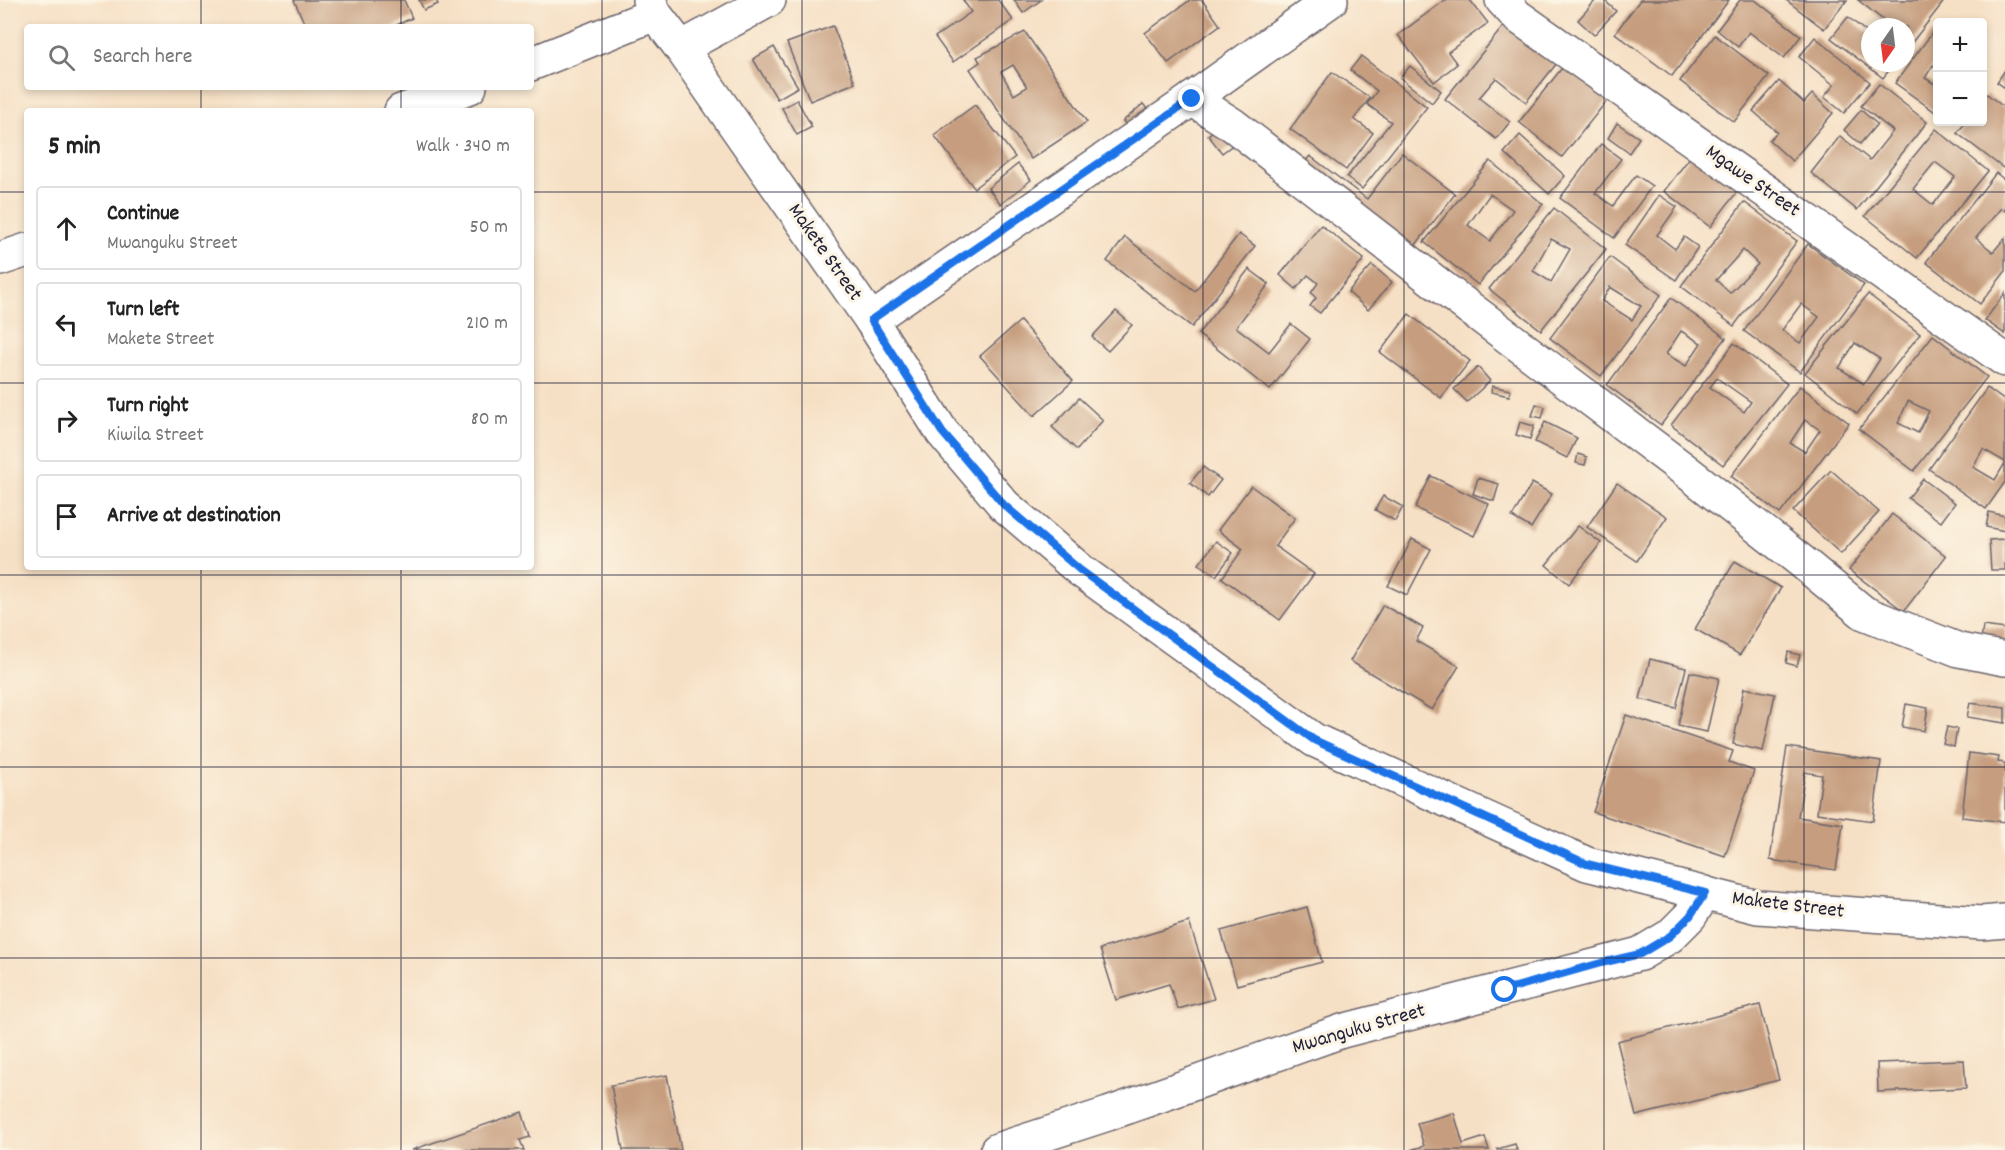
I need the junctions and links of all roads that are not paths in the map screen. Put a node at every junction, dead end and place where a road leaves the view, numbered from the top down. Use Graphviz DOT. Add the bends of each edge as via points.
graph roads {
  1 [pos="769,0"];
  2 [pos="1331,0"];
  3 [pos="1502,0"];
  4 [pos="652,7"];
  5 [pos="681,48"];
  6 [pos="534,63"];
  7 [pos="461,90"];
  8 [pos="1192,99"];
  9 [pos="410,108"];
  10 [pos="24,250"];
  11 [pos="0,259"];
  12 [pos="871,320"];
  13 [pos="2005,360"];
  14 [pos="2005,658"];
  15 [pos="1705,893"];
  16 [pos="2005,921"];
  17 [pos="997,1150"];
  1 -- 5 [label="street"];
  2 -- 8 [label="street"];
  3 -- 13 [label="street, Mgawe Street" via="1516,16"];
  4 -- 5 [label="street, Makete Street"];
  4 -- 6 [label="street"];
  5 -- 12 [label="street, Makete Street"];
  7 -- 9 [label="street"];
  8 -- 12 [label="street"];
  8 -- 14 [label="street" via="1233,125 1713,492 1864,613 1959,650"];
  10 -- 11 [label="street"];
  12 -- 15 [label="street, Makete Street" via="942,432 1004,505 1080,570 1314,740 1587,864"];
  15 -- 16 [label="street, Makete Street" via="1758,907 1982,923"];
  15 -- 17 [label="street, Mwanguku Street" via="1670,936 1640,954 1342,1031"];
}
